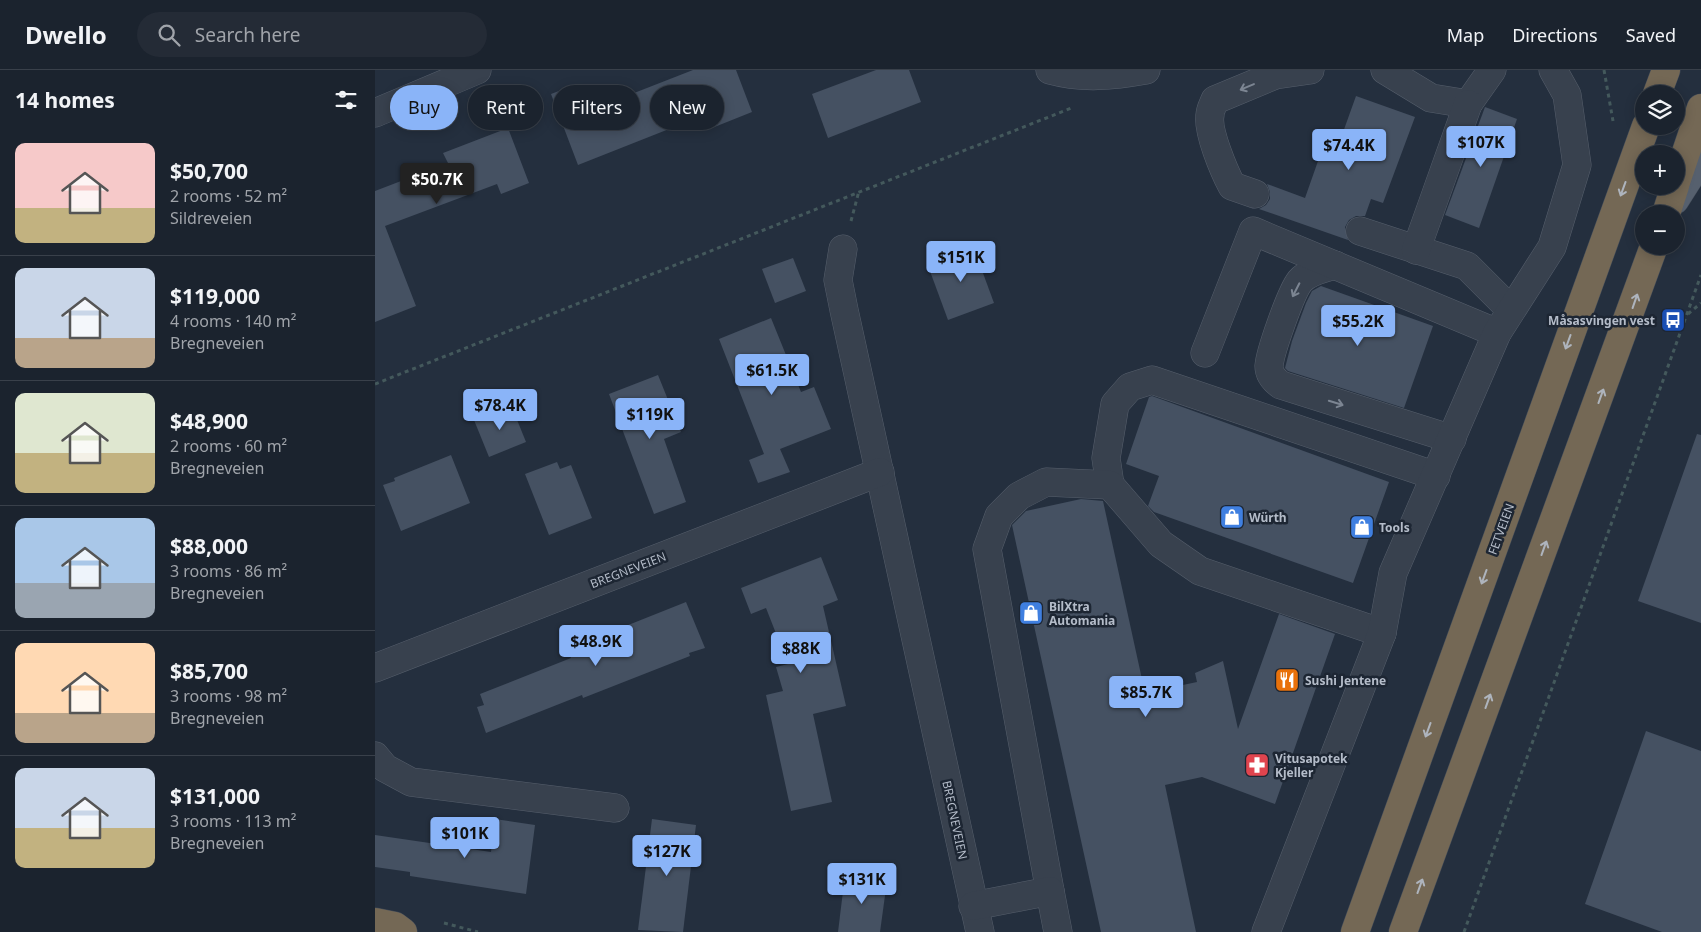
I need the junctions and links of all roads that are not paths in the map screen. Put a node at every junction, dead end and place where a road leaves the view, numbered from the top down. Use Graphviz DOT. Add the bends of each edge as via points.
graph roads {
  1 [pos="477,70"];
  2 [pos="1050,70"];
  3 [pos="1146,70"];
  4 [pos="1311,70"];
  5 [pos="1385,70"];
  6 [pos="1491,70"];
  7 [pos="1553,70"];
  8 [pos="1666,70"];
  9 [pos="1660,85"];
  10 [pos="1468,104"];
  11 [pos="1701,108"];
  12 [pos="375,113"];
  13 [pos="1643,135"];
  14 [pos="1685,155"];
  15 [pos="1701,159"];
  16 [pos="1255,194"];
  17 [pos="1672,205"];
  18 [pos="1360,231"];
  19 [pos="843,250"];
  20 [pos="1416,250"];
  21 [pos="1651,255"];
  22 [pos="1335,265"];
  23 [pos="1504,321"];
  24 [pos="1205,353"];
  25 [pos="1452,439"];
  26 [pos="880,472"];
  27 [pos="1437,476"];
  28 [pos="1111,485"];
  29 [pos="1382,634"];
  30 [pos="375,668"];
  31 [pos="375,756"];
  32 [pos="615,808"];
  33 [pos="1050,891"];
  34 [pos="973,906"];
  35 [pos="375,922"];
  36 [pos="403,932"];
  37 [pos="980,932"];
  38 [pos="1058,932"];
  39 [pos="1266,932"];
  40 [pos="1355,932"];
  41 [pos="1403,932"];
  1 -- 12 [label="street"];
  2 -- 3 [label="street" via="1069,76 1091,77"];
  4 -- 16 [label="street, one-way" via="1275,75 1215,100 1209,116 1226,174 1232,186"];
  5 -- 10 [label="street" via="1431,98"];
  6 -- 10 [label="street"];
  7 -- 23 [label="street" via="1567,95 1577,165 1552,247"];
  8 -- 9 [label="highway"];
  10 -- 20 [label="street"];
  11 -- 14 [label="highway"];
  13 -- 40 [label="highway, FETVEIEN, one-way"];
  15 -- 17 [label="main road"];
  18 -- 20 [label="street"];
  19 -- 26 [label="street, BREGNEVEIEN" via="838,280"];
  20 -- 23 [label="street" via="1467,266"];
  41 -- 21 [label="highway, one-way"];
  22 -- 23 [label="street"];
  22 -- 24 [label="street" via="1253,231"];
  22 -- 25 [label="street, one-way" via="1310,273 1299,282 1269,366 1272,378 1281,385"];
  23 -- 25 [label="street"];
  25 -- 27 [label="street"];
  26 -- 30 [label="street, BREGNEVEIEN"];
  26 -- 34 [label="street, BREGNEVEIEN"];
  27 -- 28 [label="street" via="1152,380 1130,387 1115,404 1106,458"];
  27 -- 29 [label="street" via="1393,573"];
  28 -- 29 [label="street" via="1161,544 1200,570"];
  28 -- 33 [label="street" via="1046,482 1026,492 999,516 987,549"];
  29 -- 39 [label="street"];
  31 -- 32 [label="street" via="385,768 411,782"];
  33 -- 34 [label="street"];
  33 -- 38 [label="street"];
  34 -- 37 [label="street, BREGNEVEIEN"];
  35 -- 36 [label="highway" via="395,926"];
}
